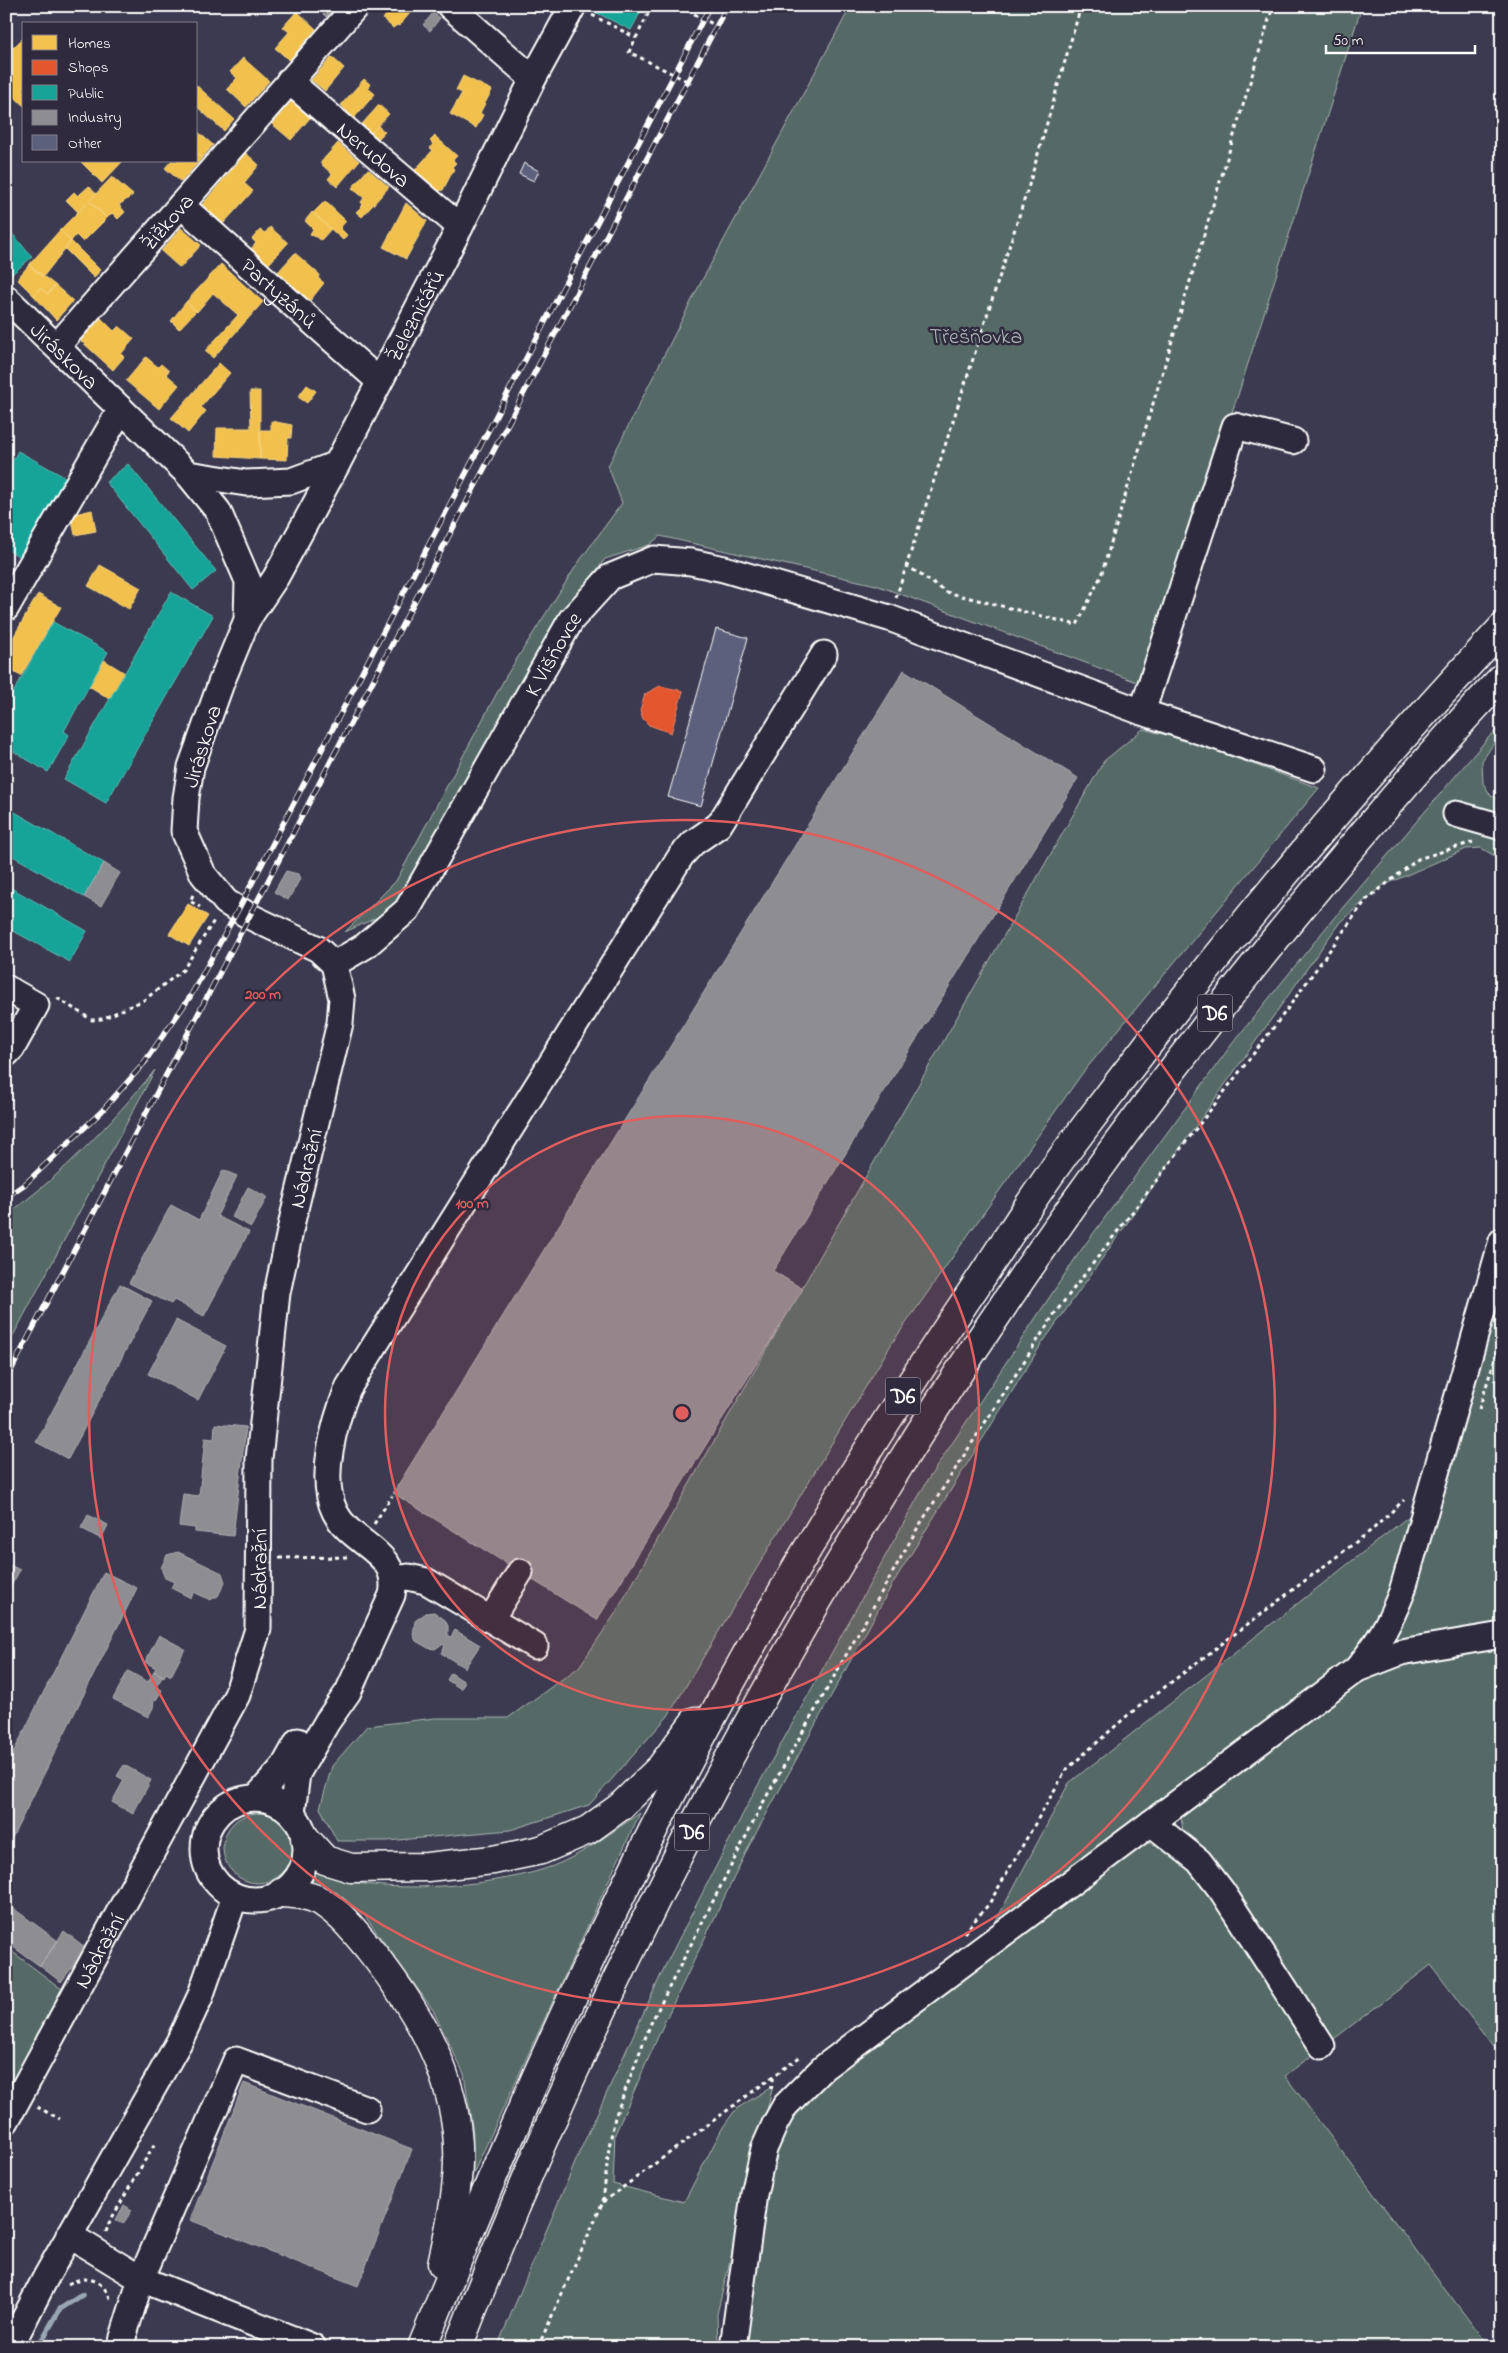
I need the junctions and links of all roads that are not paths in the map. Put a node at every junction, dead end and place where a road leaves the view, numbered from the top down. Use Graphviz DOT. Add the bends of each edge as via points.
graph roads {
  1 [pos="356,6"];
  2 [pos="450,6"];
  3 [pos="579,9"];
  4 [pos="533,78"];
  5 [pos="289,81"];
  6 [pos="181,205"];
  7 [pos="460,227"];
  8 [pos="6,298"];
  9 [pos="57,346"];
  10 [pos="379,381"];
  11 [pos="121,409"];
  12 [pos="1293,441"];
  13 [pos="337,464"];
  14 [pos="188,474"];
  15 [pos="6,608"];
  16 [pos="247,620"];
  17 [pos="1502,628"];
  18 [pos="824,654"];
  19 [pos="1502,678"];
  20 [pos="1142,712"];
  21 [pos="1314,769"];
  22 [pos="1456,814"];
  23 [pos="1502,827"];
  24 [pos="334,964"];
  25 [pos="6,988"];
  26 [pos="6,1054"];
  27 [pos="1502,1241"];
  28 [pos="520,1572"];
  29 [pos="394,1579"];
  30 [pos="491,1618"];
  31 [pos="1502,1635"];
  32 [pos="535,1646"];
  33 [pos="751,1646"];
  34 [pos="1357,1669"];
  35 [pos="327,1722"];
  36 [pos="256,1798"];
  37 [pos="292,1813"];
  38 [pos="1152,1823"];
  39 [pos="305,1838"];
  40 [pos="281,1893"];
  41 [pos="235,1896"];
  42 [pos="1322,2046"];
  43 [pos="367,2109"];
  44 [pos="6,2121"];
  45 [pos="69,2235"];
  46 [pos="142,2279"];
  47 [pos="470,2314"];
  48 [pos="10,2347"];
  49 [pos="120,2347"];
  50 [pos="312,2347"];
  51 [pos="421,2347"];
  52 [pos="458,2347"];
  53 [pos="463,2347"];
  54 [pos="733,2347"];
  1 -- 5 [label="street, Žižkova"];
  2 -- 4 [label="street"];
  3 -- 4 [label="street, Železničářů"];
  4 -- 7 [label="street, Železničářů"];
  5 -- 6 [label="street, Žižkova"];
  5 -- 7 [label="street, Nerudova"];
  6 -- 9 [label="street, Žižkova"];
  6 -- 10 [label="street, Partyzánů"];
  7 -- 10 [label="street, Železničářů"];
  8 -- 9 [label="street, Jiráskova"];
  9 -- 11 [label="street, Jiráskova"];
  10 -- 13 [label="street, Železničářů"];
  11 -- 14 [label="street, Jiráskova"];
  11 -- 15 [label="street"];
  12 -- 20 [label="street" via="1235,426"];
  13 -- 14 [label="street" via="282,481 246,483"];
  13 -- 16 [label="street, Železničářů" via="276,577"];
  14 -- 16 [label="street, Jiráskova" via="218,511 248,581"];
  16 -- 24 [label="street, Jiráskova" via="191,767 184,831 203,874 220,896 232,906 318,949"];
  17 -- 33 [label="highway, D6" via="1304,848 1066,1153 851,1478"];
  18 -- 29 [label="street" via="719,825 680,856 348,1388 332,1443 330,1494 334,1511 344,1526 381,1555"];
  19 -- 47 [label="highway, D6" via="1445,737 1332,869 1196,1038 1093,1174 958,1372 798,1635 667,1879 546,2136"];
  20 -- 21 [label="street, K Višňovce"];
  20 -- 24 [label="street, K Višňovce" via="889,618 724,569 654,559 610,577 571,620 407,910 365,946"];
  22 -- 23 [label="street"];
  24 -- 44 [label="street, Nádražní" via="342,999 340,1023 292,1217 277,1293 259,1459 258,1629 237,1695"];
  25 -- 26 [label="street" via="36,1005"];
  27 -- 34 [label="street" via="1402,1592 1388,1626"];
  28 -- 30 [label="street"];
  29 -- 30 [label="street" via="426,1580"];
  29 -- 35 [label="street" via="392,1595 348,1692"];
  30 -- 32 [label="street"];
  31 -- 34 [label="street" via="1401,1652"];
  33 -- 39 [label="highway" via="661,1767 620,1807 588,1830 541,1850 493,1860 427,1867 351,1868 326,1860"];
  33 -- 51 [label="highway, D6" via="635,1864 569,2003 509,2135"];
  34 -- 38 [label="street"];
  35 -- 36 [label="street" via="297,1741 284,1766"];
  35 -- 37 [label="street" via="297,1774"];
  36 -- 37 [label="street" via="276,1802"];
  36 -- 41 [label="street" via="234,1803 215,1817 207,1831 204,1846 212,1876"];
  37 -- 39 [label="street"];
  38 -- 42 [label="street" via="1198,1861 1222,1891"];
  38 -- 54 [label="street" via="823,2068 785,2106 758,2172"];
  39 -- 40 [label="street" via="306,1854 302,1869 294,1883"];
  40 -- 41 [label="street" via="251,1900"];
  40 -- 51 [label="highway" via="298,1894 324,1903 348,1923 415,2011 438,2057 450,2092 457,2132 458,2169 440,2278"];
  41 -- 45 [label="street" via="200,1997 182,2035"];
  43 -- 46 [label="street" via="236,2060"];
  45 -- 46 [label="street"];
  45 -- 48 [label="street"];
  46 -- 49 [label="street"];
  46 -- 50 [label="street"];
  47 -- 52 [label="highway, D6"];
  47 -- 53 [label="highway"];
}
